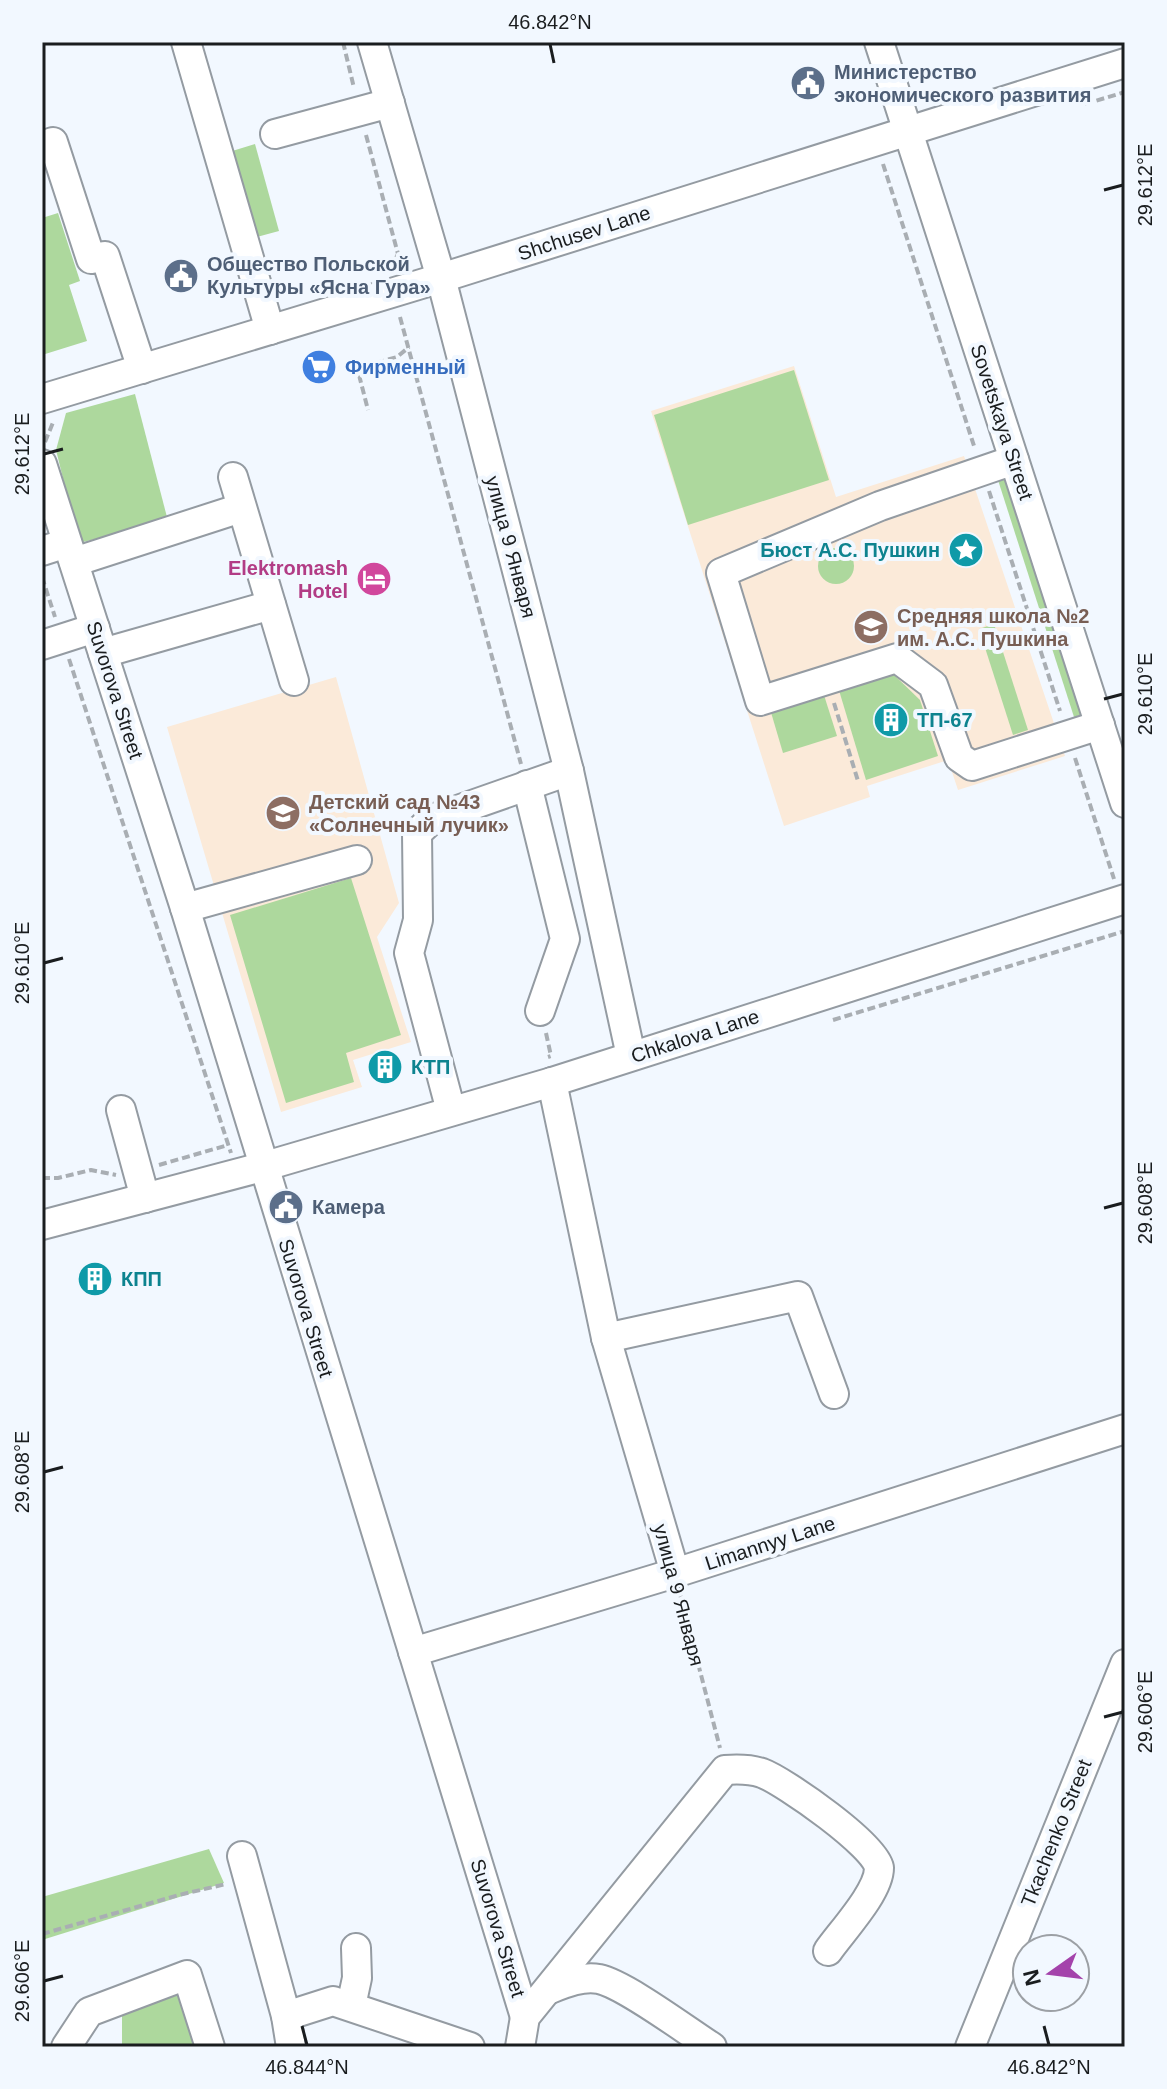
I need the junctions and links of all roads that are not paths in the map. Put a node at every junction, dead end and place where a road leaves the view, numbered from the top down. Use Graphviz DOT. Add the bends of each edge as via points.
graph roads {
  1 [pos="186,42"];
  2 [pos="372,42"];
  3 [pos="879,42"];
  4 [pos="1125,63"];
  5 [pos="390,103"];
  6 [pos="907,131"];
  7 [pos="275,134"];
  8 [pos="42,146"];
  9 [pos="441,278"];
  10 [pos="270,330"];
  11 [pos="142,369"];
  12 [pos="42,399"];
  13 [pos="1014,460"];
  14 [pos="42,464"];
  15 [pos="233,477"];
  16 [pos="241,508"];
  17 [pos="61,552"];
  18 [pos="271,605"];
  19 [pos="99,641"];
  20 [pos="42,645"];
  21 [pos="294,681"];
  22 [pos="1100,725"];
  23 [pos="569,771"];
  24 [pos="527,785"];
  25 [pos="1125,803"];
  26 [pos="357,860"];
  27 [pos="1120,890"];
  28 [pos="185,908"];
  29 [pos="540,1011"];
  30 [pos="631,1056"];
  31 [pos="544,1071"];
  32 [pos="121,1110"];
  33 [pos="451,1111"];
  34 [pos="262,1167"];
  35 [pos="142,1185"];
  36 [pos="42,1225"];
  37 [pos="606,1338"];
  38 [pos="834,1394"];
  39 [pos="1125,1429"];
  40 [pos="675,1573"];
  41 [pos="413,1652"];
  42 [pos="1125,1664"];
  43 [pos="245,1868"];
  44 [pos="356,1948"];
  45 [pos="828,1951"];
  46 [pos="550,1989"];
  47 [pos="351,2006"];
  48 [pos="286,2016"];
  49 [pos="525,2017"];
  50 [pos="66,2047"];
  51 [pos="210,2047"];
  52 [pos="291,2047"];
  53 [pos="470,2047"];
  54 [pos="520,2047"];
  55 [pos="712,2047"];
  56 [pos="970,2047"];
  1 -- 10 [label="street"];
  2 -- 5 [label="street, улица 9 Января"];
  3 -- 6 [label="street, Sovetskaya Street"];
  4 -- 6 [label="street, Shchusev Lane"];
  5 -- 7 [label="street"];
  5 -- 9 [label="street, улица 9 Января"];
  6 -- 9 [label="street, Shchusev Lane"];
  6 -- 13 [label="street, Sovetskaya Street"];
  8 -- 11 [label="street" via="53,142 91,259 105,256"];
  9 -- 10 [label="street, Shchusev Lane"];
  9 -- 23 [label="street, улица 9 Января"];
  10 -- 11 [label="street, Shchusev Lane"];
  11 -- 12 [label="street, Shchusev Lane"];
  13 -- 22 [label="street, Sovetskaya Street"];
  13 -- 22 [label="street" via="880,506 721,573 760,701 897,658 933,685 959,757 972,766"];
  14 -- 17 [label="street, Suvorova Street"];
  15 -- 16 [label="street"];
  16 -- 17 [label="street"];
  16 -- 18 [label="street"];
  17 -- 19 [label="street, Suvorova Street"];
  18 -- 19 [label="street"];
  18 -- 21 [label="street"];
  19 -- 20 [label="street"];
  19 -- 28 [label="street, Suvorova Street"];
  22 -- 25 [label="street, Sovetskaya Street"];
  23 -- 24 [label="street"];
  23 -- 30 [label="street, улица 9 Января"];
  24 -- 29 [label="street" via="565,939"];
  24 -- 33 [label="street" via="432,819 417,833 418,920 409,953"];
  26 -- 28 [label="street"];
  27 -- 30 [label="street, Chkalova Lane"];
  28 -- 34 [label="street, Suvorova Street"];
  30 -- 31 [label="street, Chkalova Lane"];
  31 -- 33 [label="street, Chkalova Lane"];
  31 -- 37 [label="street, улица 9 Января"];
  32 -- 35 [label="street"];
  33 -- 34 [label="street, Chkalova Lane"];
  34 -- 35 [label="street, Chkalova Lane"];
  34 -- 41 [label="street, Suvorova Street"];
  35 -- 36 [label="street, Chkalova Lane"];
  37 -- 38 [label="street" via="798,1296"];
  37 -- 40 [label="street, улица 9 Января"];
  39 -- 40 [label="street, Limannyy Lane"];
  40 -- 41 [label="street, Limannyy Lane"];
  41 -- 49 [label="street, Suvorova Street"];
  42 -- 56 [label="street, Tkachenko Street"];
  43 -- 48 [label="street"];
  44 -- 47 [label="street"];
  45 -- 46 [label="street" via="876,1884 879,1866 874,1853 782,1783 762,1773 725,1770"];
  46 -- 49 [label="street"];
  46 -- 55 [label="street" via="577,1979 600,1979"];
  47 -- 48 [label="street" via="333,2001"];
  47 -- 53 [label="street"];
  48 -- 52 [label="street"];
  49 -- 54 [label="street"];
  50 -- 51 [label="street" via="89,2012 187,1975"];
}
